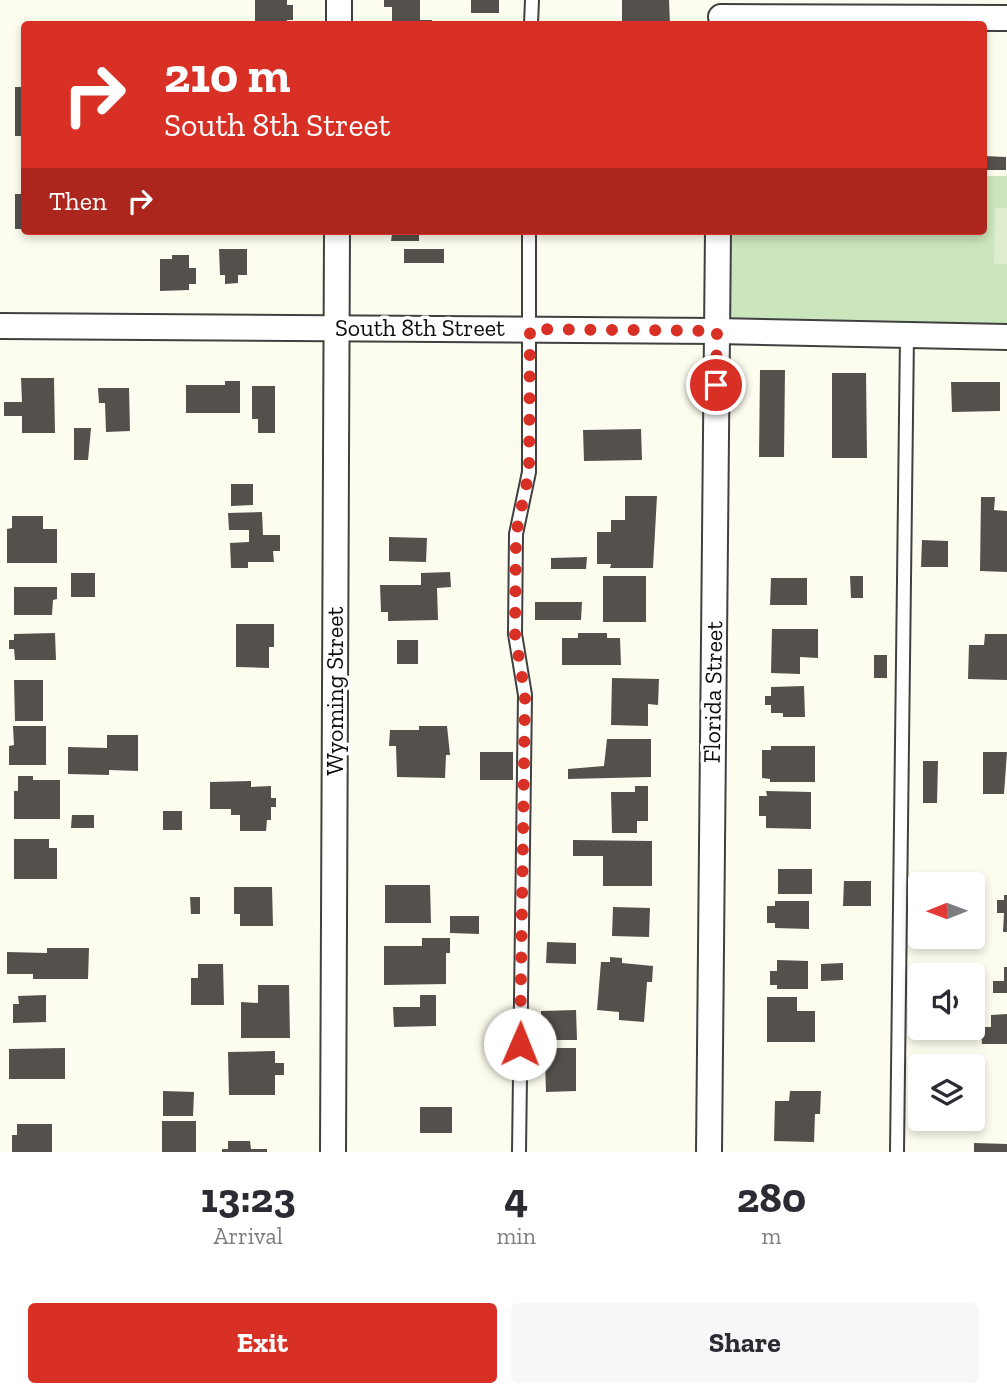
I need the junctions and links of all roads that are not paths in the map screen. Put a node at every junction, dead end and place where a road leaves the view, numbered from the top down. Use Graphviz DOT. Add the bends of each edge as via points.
graph roads {
  1 [pos="339,0"];
  2 [pos="532,0"];
  3 [pos="721,14"];
  4 [pos="1007,18"];
  5 [pos="339,21"];
  6 [pos="531,21"];
  7 [pos="337,235"];
  8 [pos="529,235"];
  9 [pos="718,235"];
  10 [pos="0,326"];
  11 [pos="336,328"];
  12 [pos="530,329"];
  13 [pos="717,331"];
  14 [pos="907,335"];
  15 [pos="1007,337"];
  16 [pos="334,1152"];
  17 [pos="519,1152"];
  18 [pos="709,1152"];
  19 [pos="897,1152"];
  1 -- 5 [label="street"];
  2 -- 6 [label="lane"];
  3 -- 4 [label="street"];
  7 -- 11 [label="street, Wyoming Street"];
  8 -- 12 [label="lane"];
  9 -- 13 [label="street, Florida Street"];
  10 -- 11 [label="street, South 8th Street"];
  11 -- 12 [label="street, South 8th Street"];
  11 -- 16 [label="street, Wyoming Street"];
  12 -- 13 [label="street, South 8th Street"];
  12 -- 17 [label="lane" via="529,472 516,534 515,634 525,695"];
  13 -- 14 [label="street, South 8th Street"];
  13 -- 18 [label="street, Florida Street"];
  14 -- 15 [label="street, South 8th Street"];
  14 -- 19 [label="lane"];
}
